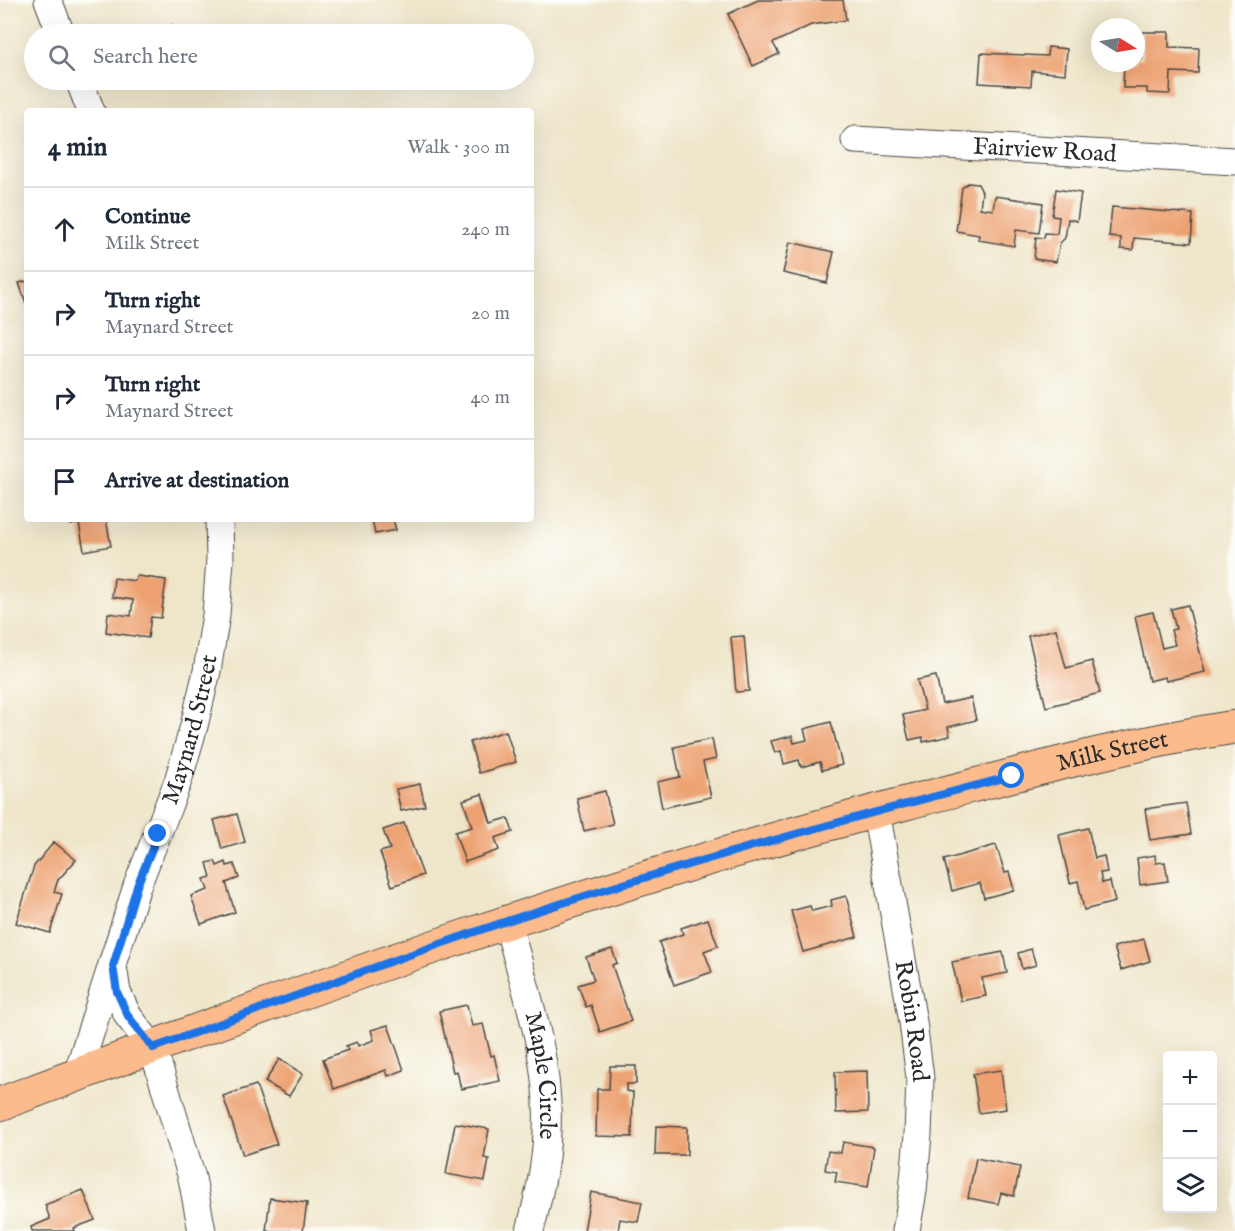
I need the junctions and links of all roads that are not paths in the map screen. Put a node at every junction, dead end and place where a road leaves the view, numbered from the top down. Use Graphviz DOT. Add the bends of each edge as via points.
graph roads {
  1 [pos="48,0"];
  2 [pos="57,24"];
  3 [pos="83,90"];
  4 [pos="90,108"];
  5 [pos="855,140"];
  6 [pos="1235,161"];
  7 [pos="219,522"];
  8 [pos="1235,727"];
  9 [pos="876,811"];
  10 [pos="507,921"];
  11 [pos="113,966"];
  12 [pos="153,1048"];
  13 [pos="77,1075"];
  14 [pos="0,1104"];
  15 [pos="202,1231"];
  16 [pos="530,1231"];
  17 [pos="906,1231"];
  1 -- 2 [label="street"];
  3 -- 4 [label="street"];
  5 -- 6 [label="street, Fairview Road"];
  7 -- 11 [label="street, Maynard Street" via="216,615 197,716"];
  8 -- 9 [label="main road, Milk Street" via="1114,751"];
  9 -- 10 [label="main road, Milk Street"];
  9 -- 17 [label="street, Robin Road" via="920,1078 913,1191"];
  10 -- 12 [label="main road, Milk Street"];
  10 -- 16 [label="street, Maple Circle" via="534,1022 546,1092 547,1132 540,1192"];
  11 -- 12 [label="street, Maynard Street" via="117,992 128,1016"];
  11 -- 13 [label="street, Maynard Street"];
  12 -- 13 [label="main road, Milk Street"];
  12 -- 15 [label="street" via="192,1179"];
  13 -- 14 [label="main road, Milk Street"];
}
